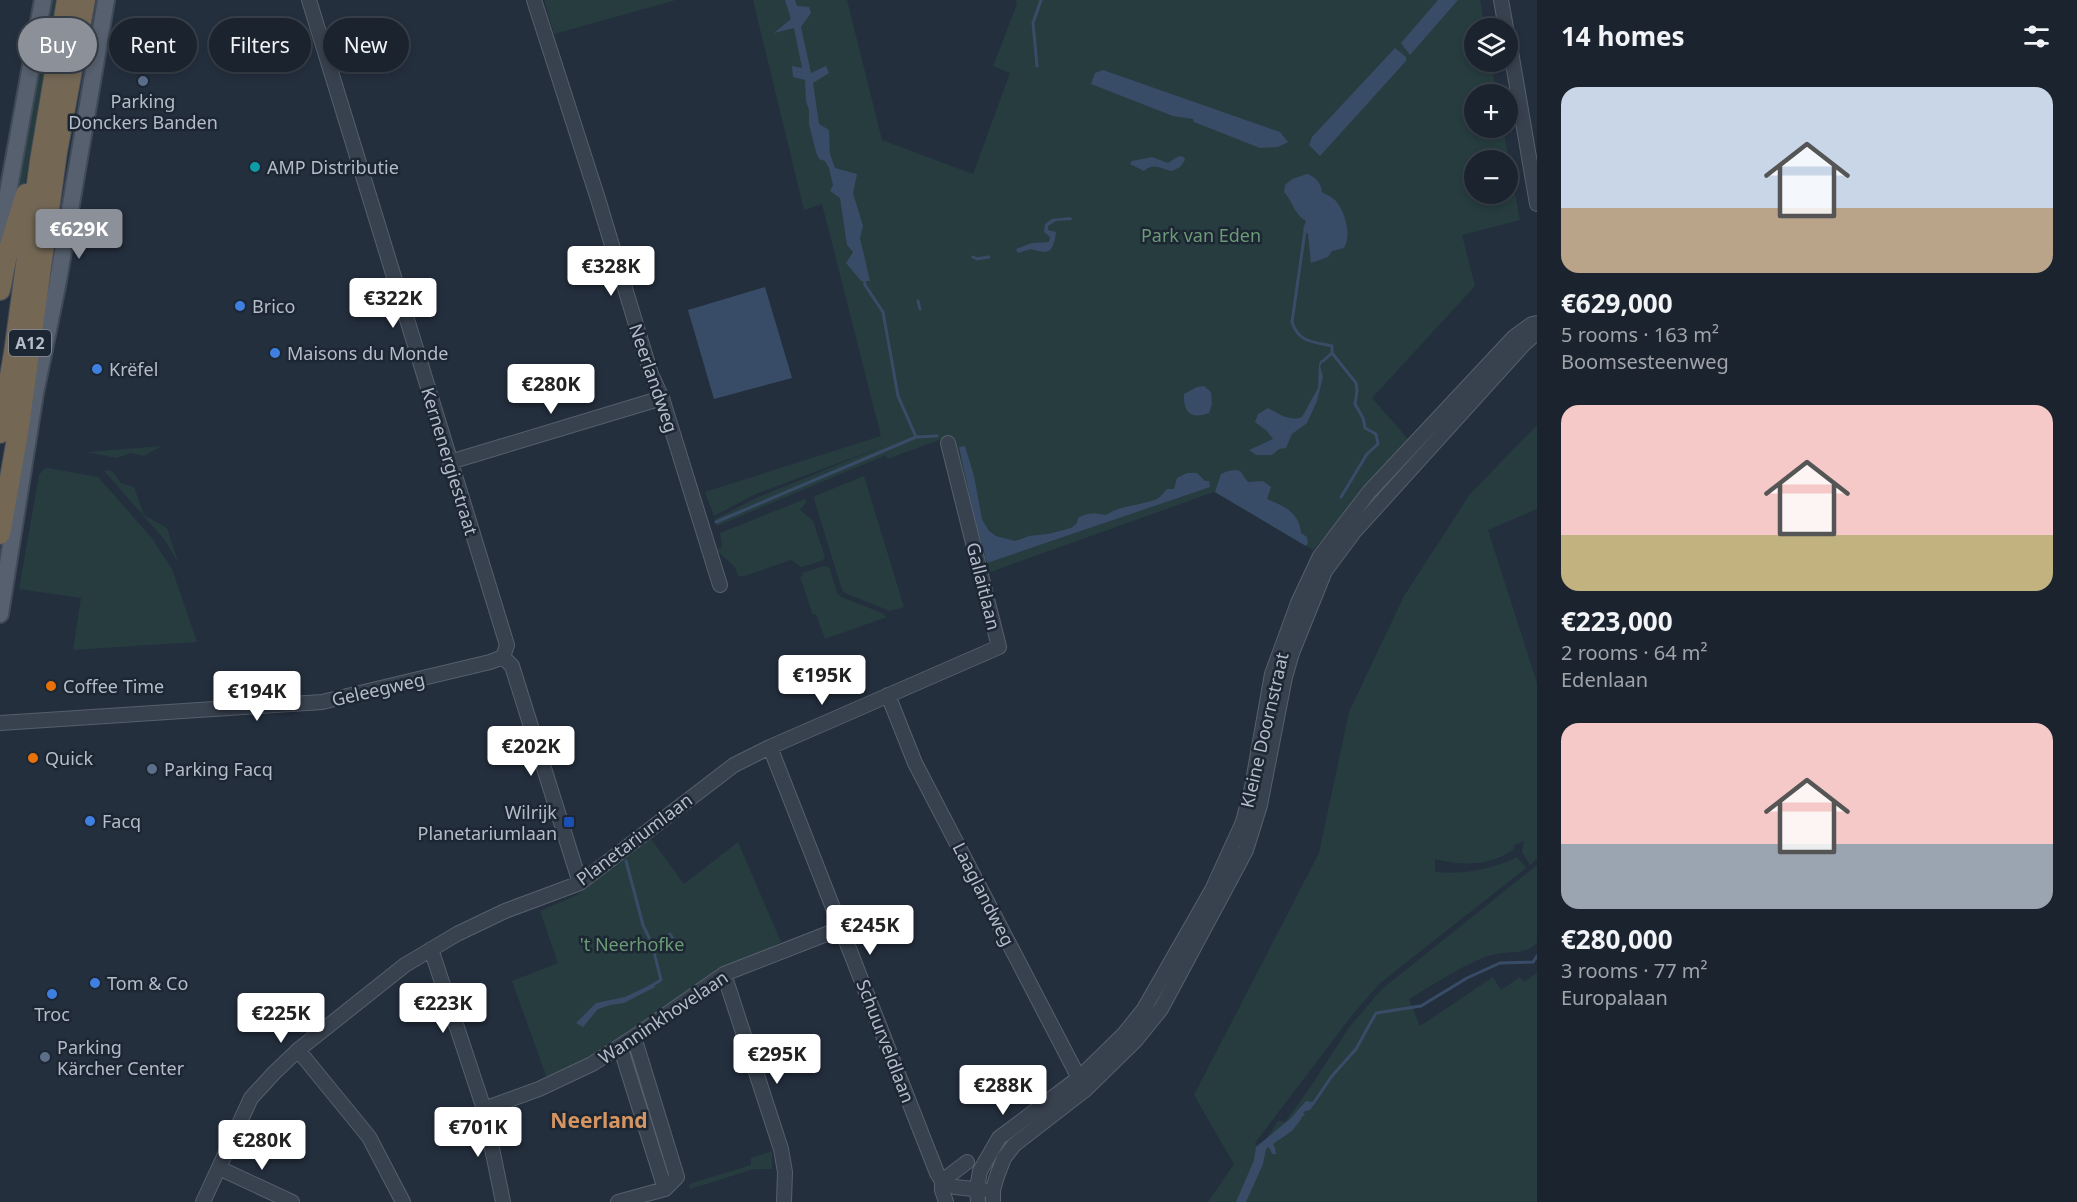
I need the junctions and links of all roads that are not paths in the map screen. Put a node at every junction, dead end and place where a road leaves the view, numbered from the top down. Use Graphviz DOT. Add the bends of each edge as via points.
graph roads {
  1 [pos="43,0"];
  2 [pos="67,0"];
  3 [pos="85,0"];
  4 [pos="106,0"];
  5 [pos="309,0"];
  6 [pos="534,0"];
  7 [pos="1501,0"];
  8 [pos="82,18"];
  9 [pos="1504,18"];
  10 [pos="73,72"];
  11 [pos="74,72"];
  12 [pos="1514,72"];
  13 [pos="48,156"];
  14 [pos="1537,204"];
  15 [pos="0,237"];
  16 [pos="57,286"];
  17 [pos="0,290"];
  18 [pos="1537,323"];
  19 [pos="1537,335"];
  20 [pos="35,393"];
  21 [pos="662,398"];
  22 [pos="0,433"];
  23 [pos="948,443"];
  24 [pos="450,462"];
  25 [pos="0,534"];
  26 [pos="11,552"];
  27 [pos="720,585"];
  28 [pos="0,614"];
  29 [pos="503,657"];
  30 [pos="888,695"];
  31 [pos="0,723"];
  32 [pos="770,747"];
  33 [pos="580,883"];
  34 [pos="842,928"];
  35 [pos="431,949"];
  36 [pos="724,974"];
  37 [pos="634,1037"];
  38 [pos="620,1046"];
  39 [pos="298,1050"];
  40 [pos="1113,1054"];
  41 [pos="1082,1084"];
  42 [pos="484,1109"];
  43 [pos="968,1162"];
  44 [pos="219,1168"];
  45 [pos="942,1181"];
  46 [pos="665,1189"];
  47 [pos="977,1196"];
  48 [pos="993,1196"];
  49 [pos="401,1201"];
  50 [pos="203,1202"];
  51 [pos="292,1202"];
  52 [pos="503,1202"];
  53 [pos="618,1202"];
  54 [pos="784,1202"];
  55 [pos="946,1202"];
  1 -- 15 [label="main road"];
  2 -- 13 [label="highway, A12"];
  3 -- 8 [label="highway, A12"];
  4 -- 16 [label="main road"];
  5 -- 24 [label="street, Kernenergiestraat"];
  6 -- 21 [label="street, Neerlandweg" via="651,374"];
  7 -- 9 [label="street"];
  10 -- 13 [label="highway, A12"];
  11 -- 20 [label="highway"];
  12 -- 14 [label="street"];
  13 -- 17 [label="highway" via="29,186"];
  13 -- 22 [label="highway, A12"];
  13 -- 25 [label="highway, A12" via="18,433"];
  16 -- 20 [label="main road"];
  16 -- 26 [label="main road" via="30,468"];
  18 -- 40 [label="street, Kleine Doornstraat" via="1514,337 1369,492 1320,556 1272,675 1252,787 1230,854 1144,1009"];
  19 -- 40 [label="street, Kleine Doornstraat" via="1524,344 1354,532 1325,571 1285,677 1266,778 1246,850 1161,1009 1136,1040"];
  20 -- 26 [label="main road"];
  21 -- 24 [label="street"];
  21 -- 27 [label="street, Neerlandweg"];
  23 -- 30 [label="street, Gallaitlaan" via="999,647"];
  24 -- 29 [label="street, Kernenergiestraat" via="507,645"];
  26 -- 28 [label="main road"];
  29 -- 31 [label="street, Geleegweg" via="322,702"];
  29 -- 33 [label="street, Kernenergiestraat" via="512,666"];
  30 -- 32 [label="street, Planetariumlaan"];
  30 -- 41 [label="street, Laaglandweg" via="915,762"];
  32 -- 33 [label="street, Planetariumlaan" via="734,765"];
  32 -- 34 [label="street, Schuurveldlaan"];
  33 -- 35 [label="street, Planetariumlaan" via="505,911"];
  34 -- 36 [label="street, Wanninkhovelaan"];
  34 -- 45 [label="street, Schuurveldlaan"];
  35 -- 39 [label="street, Planetariumlaan"];
  35 -- 42 [label="street"];
  36 -- 37 [label="street, Wanninkhovelaan"];
  36 -- 54 [label="street" via="781,1149"];
  37 -- 38 [label="street, Wanninkhovelaan"];
  37 -- 46 [label="street" via="677,1177"];
  38 -- 42 [label="street, Wanninkhovelaan" via="539,1089"];
  38 -- 46 [label="street"];
  39 -- 44 [label="street, Planetariumlaan" via="251,1098"];
  39 -- 49 [label="street" via="369,1137"];
  40 -- 41 [label="street, Kleine Doornstraat"];
  41 -- 47 [label="street, Kleine Doornstraat" via="999,1138 980,1171"];
  41 -- 48 [label="street, Kleine Doornstraat" via="1014,1145 1005,1158"];
  42 -- 52 [label="street"];
  43 -- 45 [label="street"];
  44 -- 50 [label="street, Planetariumlaan"];
  44 -- 51 [label="street"];
  45 -- 47 [label="street, Kleine Doornstraat"];
  45 -- 55 [label="street, Schuurveldlaan"];
  46 -- 53 [label="street"];
  47 -- 48 [label="street, Kleine Doornstraat"];
}
